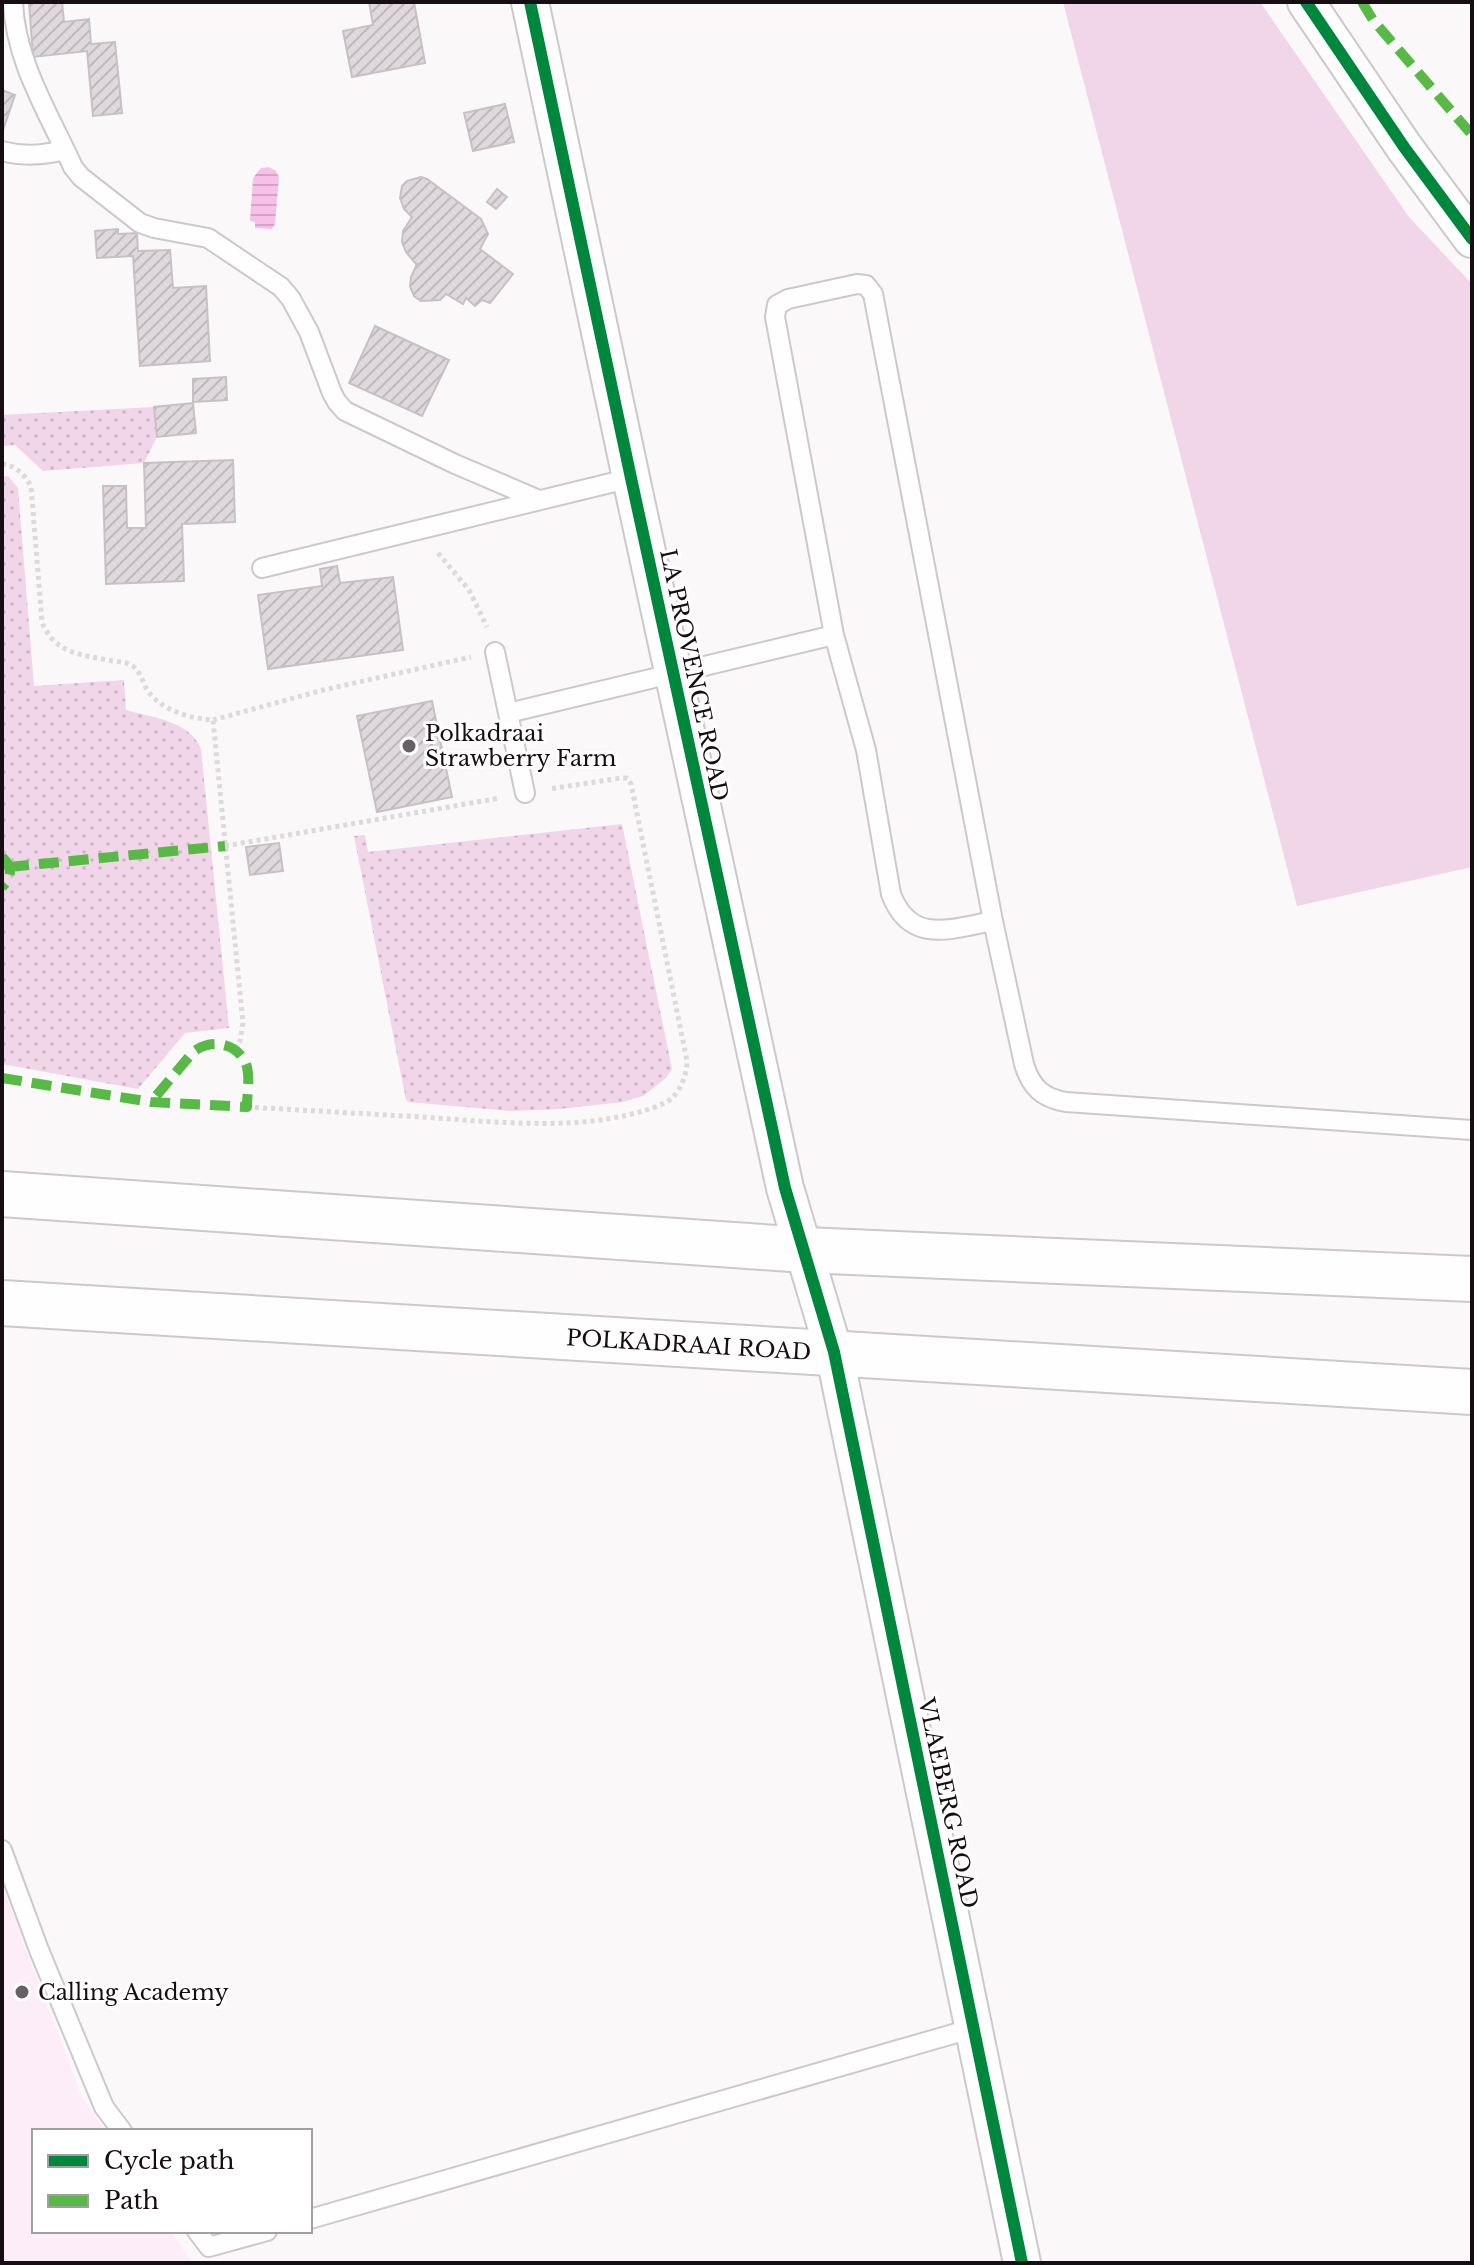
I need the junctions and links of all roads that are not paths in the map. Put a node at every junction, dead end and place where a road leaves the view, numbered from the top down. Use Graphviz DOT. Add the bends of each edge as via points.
graph roads {
  1 [pos="13,2"];
  2 [pos="530,2"];
  3 [pos="1306,2"];
  4 [pos="65,150"];
  5 [pos="2,151"];
  6 [pos="1472,239"];
  7 [pos="631,478"];
  8 [pos="539,500"];
  9 [pos="262,568"];
  10 [pos="834,635"];
  11 [pos="495,652"];
  12 [pos="673,672"];
  13 [pos="508,713"];
  14 [pos="525,793"];
  15 [pos="993,921"];
  16 [pos="1472,1130"];
  17 [pos="2,1194"];
  18 [pos="805,1250"];
  19 [pos="1472,1279"];
  20 [pos="2,1303"];
  21 [pos="834,1352"];
  22 [pos="1472,1392"];
  23 [pos="2,1850"];
  24 [pos="974,2028"];
  25 [pos="120,2129"];
  26 [pos="312,2218"];
  27 [pos="198,2233"];
  28 [pos="260,2233"];
  29 [pos="1022,2263"];
  1 -- 4 [label="lane" via="20,52"];
  2 -- 7 [label="street, LA PROVENCE ROAD"];
  3 -- 6 [label="street"];
  4 -- 5 [label="lane" via="41,156"];
  4 -- 8 [label="lane" via="81,177 128,216 154,228 217,242 281,287 309,332 332,393 345,411"];
  7 -- 8 [label="lane"];
  7 -- 12 [label="street, LA PROVENCE ROAD"];
  8 -- 9 [label="lane"];
  10 -- 12 [label="lane"];
  10 -- 15 [label="lane" via="866,750 896,907 916,927 932,930"];
  10 -- 15 [label="lane" via="775,310 788,299 863,284 873,294"];
  11 -- 13 [label="lane"];
  12 -- 13 [label="lane"];
  12 -- 18 [label="street, LA PROVENCE ROAD" via="785,1188"];
  13 -- 14 [label="lane"];
  15 -- 16 [label="lane" via="1028,1077 1052,1100"];
  17 -- 18 [label="main road"];
  18 -- 19 [label="main road"];
  18 -- 21 [label="street, LA PROVENCE ROAD"];
  20 -- 21 [label="main road, POLKADRAAI ROAD"];
  21 -- 22 [label="main road, POLKADRAAI ROAD"];
  21 -- 24 [label="street, VLAEBERG ROAD"];
  23 -- 25 [label="lane" via="104,2107"];
  24 -- 26 [label="lane"];
  24 -- 29 [label="street, VLAEBERG ROAD"];
  27 -- 28 [label="lane" via="209,2247"];
}
